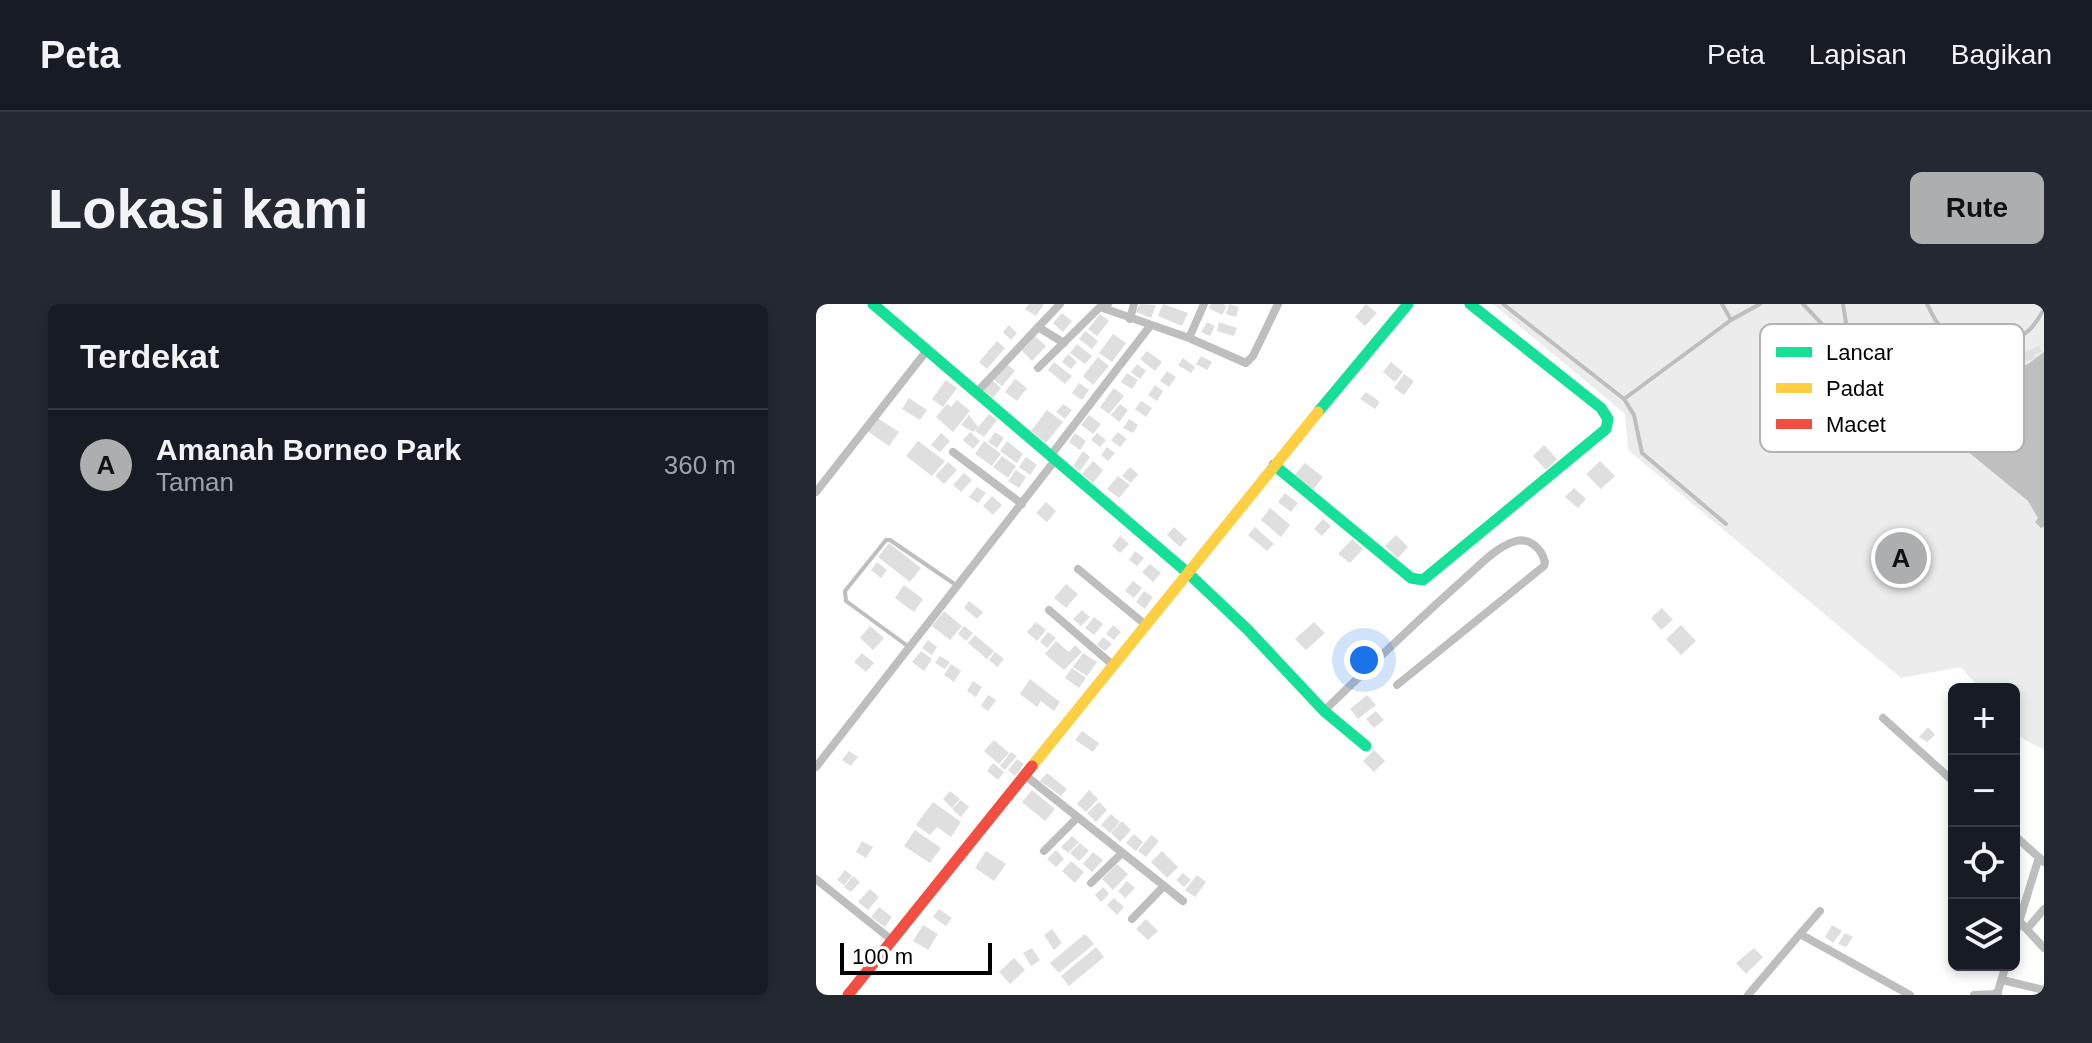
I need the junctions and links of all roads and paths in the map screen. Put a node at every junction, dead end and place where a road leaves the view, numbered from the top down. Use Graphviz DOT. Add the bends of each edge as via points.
graph roads {
  1 [pos="873,304"];
  2 [pos="1060,304"];
  3 [pos="1134,304"];
  4 [pos="1204,304"];
  5 [pos="1278,304"];
  6 [pos="1408,304"];
  7 [pos="1470,304"];
  8 [pos="1722,304"];
  9 [pos="1760,304"];
  10 [pos="1803,304"];
  11 [pos="1843,304"];
  12 [pos="1927,304"];
  13 [pos="1505,305"];
  14 [pos="1104,306"];
  15 [pos="2044,309"];
  16 [pos="1130,319"];
  17 [pos="1731,320"];
  18 [pos="1824,324"];
  19 [pos="1846,324"];
  20 [pos="1941,324"];
  21 [pos="1150,326"];
  22 [pos="1038,327"];
  23 [pos="2024,334"];
  24 [pos="1189,338"];
  25 [pos="1064,343"];
  26 [pos="928,349"];
  27 [pos="1038,368"];
  28 [pos="976,393"];
  29 [pos="1624,399"];
  30 [pos="953,452"];
  31 [pos="1054,457"];
  32 [pos="1274,465"];
  33 [pos="816,492"];
  34 [pos="1022,504"];
  35 [pos="1726,524"];
  36 [pos="1078,569"];
  37 [pos="1189,574"];
  38 [pos="958,586"];
  39 [pos="1049,610"];
  40 [pos="1147,626"];
  41 [pos="909,647"];
  42 [pos="1114,666"];
  43 [pos="1397,685"];
  44 [pos="1324,711"];
  45 [pos="1883,718"];
  46 [pos="1366,746"];
  47 [pos="816,767"];
  48 [pos="1026,776"];
  49 [pos="1948,777"];
  50 [pos="1078,817"];
  51 [pos="2020,840"];
  52 [pos="1044,851"];
  53 [pos="1122,853"];
  54 [pos="2041,859"];
  55 [pos="816,879"];
  56 [pos="1091,883"];
  57 [pos="1164,886"];
  58 [pos="1183,901"];
  59 [pos="2044,909"];
  60 [pos="1820,911"];
  61 [pos="2020,918"];
  62 [pos="1132,919"];
  63 [pos="2020,922"];
  64 [pos="2027,929"];
  65 [pos="1800,934"];
  66 [pos="893,941"];
  67 [pos="2044,948"];
  68 [pos="2004,971"];
  69 [pos="2002,980"];
  70 [pos="2044,990"];
  71 [pos="1997,994"];
  72 [pos="848,995"];
  73 [pos="1748,995"];
  74 [pos="1910,995"];
  75 [pos="1974,995"];
  1 -- 26 [label="street"];
  2 -- 22 [label="street"];
  3 -- 16 [label="street"];
  4 -- 24 [label="street"];
  5 -- 24 [label="street" via="1246,363"];
  6 -- 32 [label="street"];
  7 -- 32 [label="street" via="1601,408 1608,419 1606,429 1423,580 1411,578"];
  8 -- 17 [label="lane"];
  9 -- 17 [label="lane"];
  10 -- 18 [label="lane"];
  11 -- 19 [label="lane"];
  12 -- 20 [label="lane"];
  13 -- 29 [label="lane"];
  14 -- 16 [label="street"];
  14 -- 25 [label="street"];
  15 -- 23 [label="lane"];
  16 -- 21 [label="street"];
  17 -- 29 [label="lane"];
  21 -- 24 [label="street"];
  21 -- 31 [label="street"];
  22 -- 25 [label="street"];
  22 -- 28 [label="street"];
  25 -- 27 [label="street"];
  26 -- 28 [label="street"];
  26 -- 33 [label="street"];
  28 -- 31 [label="street"];
  29 -- 35 [label="lane" via="1648,461"];
  30 -- 34 [label="street"];
  31 -- 34 [label="street"];
  31 -- 37 [label="street"];
  32 -- 37 [label="street"];
  34 -- 38 [label="street"];
  36 -- 40 [label="street"];
  37 -- 40 [label="street"];
  37 -- 44 [label="street"];
  38 -- 41 [label="street"];
  38 -- 41 [label="lane" via="890,540 883,541 845,598"];
  39 -- 42 [label="street"];
  40 -- 42 [label="street"];
  41 -- 47 [label="street"];
  42 -- 48 [label="street"];
  43 -- 44 [label="street" via="1544,566 1538,548 1524,541 1498,551"];
  44 -- 46 [label="street"];
  45 -- 49 [label="street"];
  48 -- 50 [label="street"];
  48 -- 66 [label="street"];
  50 -- 52 [label="street"];
  50 -- 53 [label="street"];
  51 -- 54 [label="street"];
  53 -- 56 [label="street"];
  53 -- 57 [label="street"];
  54 -- 61 [label="street"];
  55 -- 66 [label="street"];
  57 -- 58 [label="street"];
  57 -- 62 [label="street"];
  59 -- 64 [label="street"];
  60 -- 65 [label="street"];
  63 -- 64 [label="street"];
  64 -- 67 [label="street"];
  65 -- 73 [label="street"];
  65 -- 74 [label="street"];
  66 -- 72 [label="street"];
  68 -- 69 [label="street"];
  69 -- 70 [label="street"];
  69 -- 71 [label="street"];
  71 -- 75 [label="street"];
}
